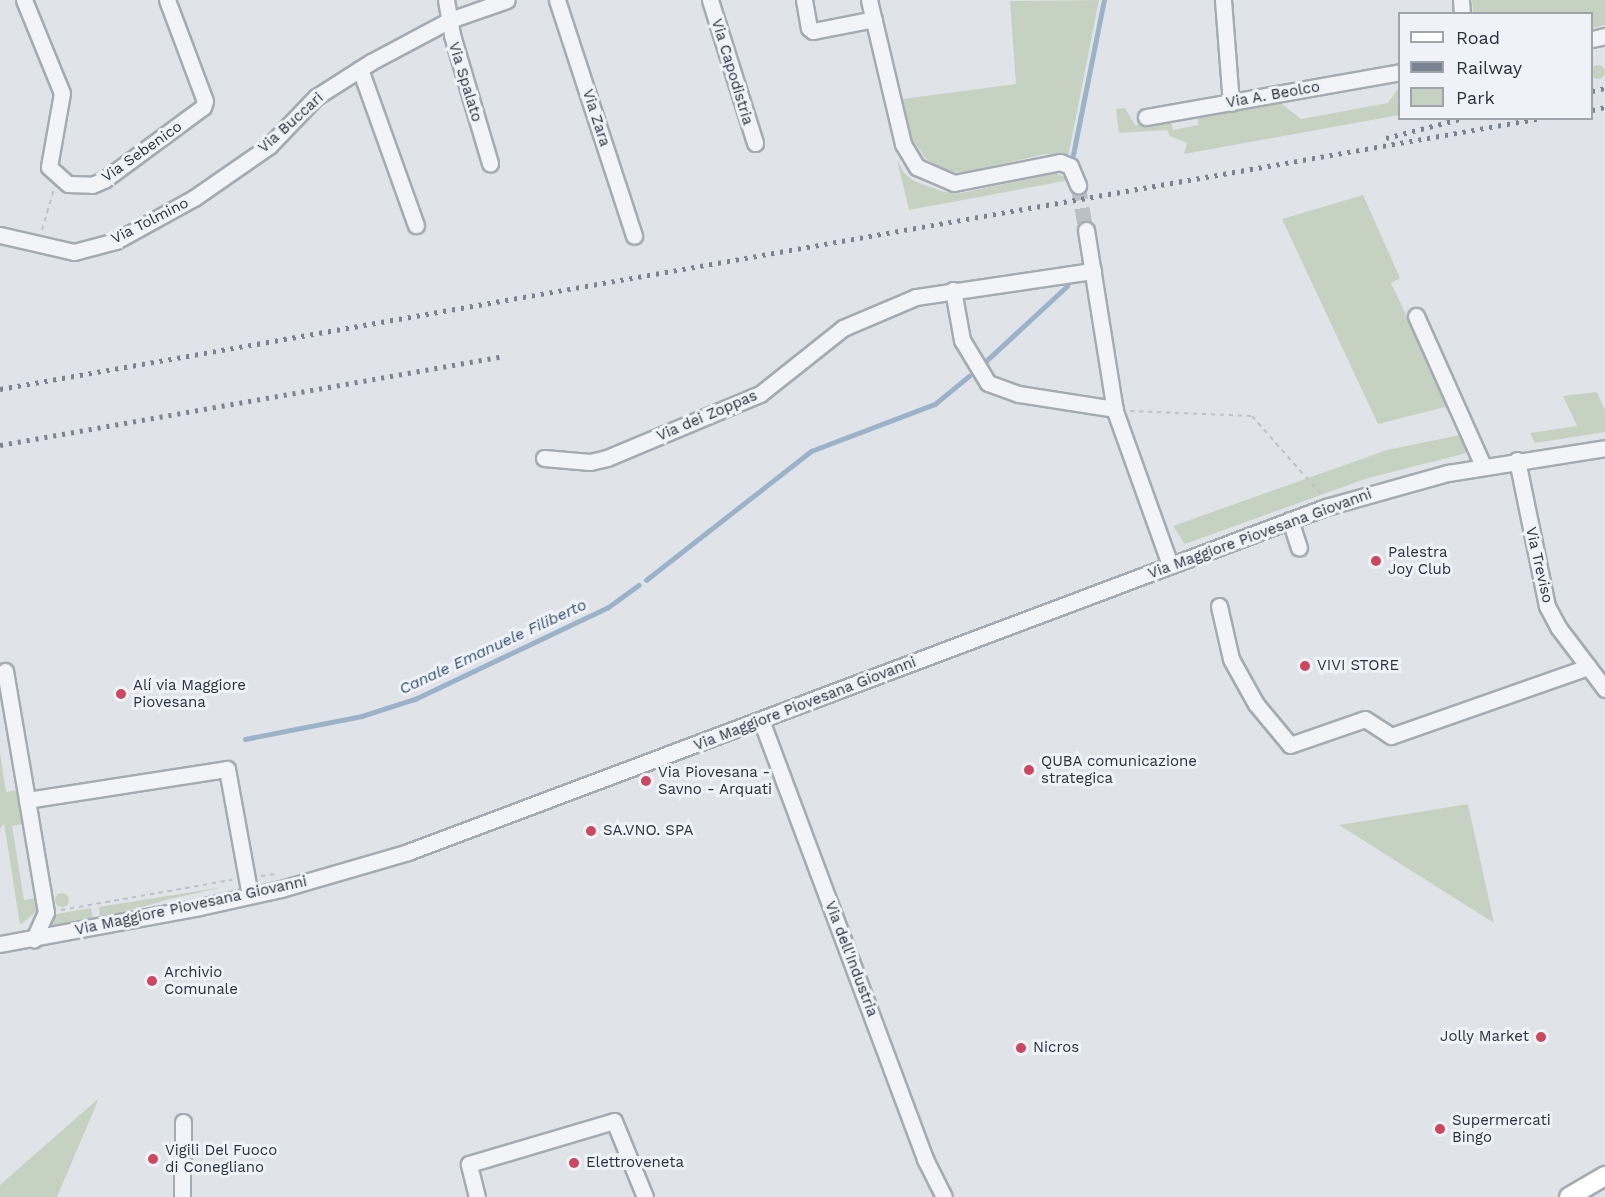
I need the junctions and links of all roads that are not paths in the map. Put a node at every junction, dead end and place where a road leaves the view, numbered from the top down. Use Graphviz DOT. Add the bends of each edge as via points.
graph roads {
  1 [pos="24,0"];
  2 [pos="166,0"];
  3 [pos="446,0"];
  4 [pos="507,0"];
  5 [pos="556,0"];
  6 [pos="710,0"];
  7 [pos="804,0"];
  8 [pos="869,0"];
  9 [pos="1222,0"];
  10 [pos="874,19"];
  11 [pos="450,20"];
  12 [pos="360,69"];
  13 [pos="1398,72"];
  14 [pos="1231,103"];
  15 [pos="1146,117"];
  16 [pos="754,143"];
  17 [pos="489,163"];
  18 [pos="1078,185"];
  19 [pos="194,198"];
  20 [pos="416,225"];
  21 [pos="1086,230"];
  22 [pos="0,235"];
  23 [pos="634,236"];
  24 [pos="1093,272"];
  25 [pos="953,290"];
  26 [pos="1416,316"];
  27 [pos="1115,410"];
  28 [pos="1605,447"];
  29 [pos="544,458"];
  30 [pos="1517,460"];
  31 [pos="1483,466"];
  32 [pos="1290,520"];
  33 [pos="1299,548"];
  34 [pos="1170,565"];
  35 [pos="1219,606"];
  36 [pos="1588,667"];
  37 [pos="5,671"];
  38 [pos="1605,689"];
  39 [pos="761,720"];
  40 [pos="27,800"];
  41 [pos="250,895"];
  42 [pos="34,939"];
  43 [pos="0,944"];
  44 [pos="183,1122"];
  45 [pos="1605,1176"];
  46 [pos="182,1195"];
  47 [pos="477,1197"];
  48 [pos="645,1197"];
  49 [pos="944,1197"];
  50 [pos="1569,1197"];
  1 -- 2 [label="street, Via Sebenico" via="62,93 48,159 58,178 73,185 92,185 199,111 204,101"];
  3 -- 11 [label="street, Via Spalato"];
  4 -- 11 [label="street, Via Buccari"];
  5 -- 23 [label="street, Via Zara"];
  6 -- 16 [label="street, Via Capodistria"];
  7 -- 10 [label="street" via="809,28 813,31"];
  8 -- 10 [label="street"];
  9 -- 14 [label="street"];
  10 -- 18 [label="street" via="903,144 916,167 954,183 1060,162 1070,166"];
  11 -- 12 [label="street, Via Buccari"];
  11 -- 17 [label="street, Via Spalato"];
  12 -- 19 [label="street, Via Buccari" via="316,97 269,146"];
  12 -- 20 [label="street"];
  13 -- 14 [label="street, Via A. Beolco"];
  14 -- 15 [label="street, Via A. Beolco"];
  19 -- 22 [label="street, Via Tolmino" via="153,222 99,246 74,252"];
  21 -- 24 [label="street"];
  24 -- 25 [label="street, Via dei Zoppas"];
  24 -- 27 [label="street"];
  25 -- 27 [label="street" via="962,340 988,383 1019,394"];
  25 -- 29 [label="street, Via dei Zoppas" via="916,297 864,316 760,394 617,454 590,462"];
  26 -- 31 [label="street"];
  27 -- 34 [label="street"];
  28 -- 30 [label="street, Via Maggiore Piovesana Giovanni"];
  30 -- 31 [label="street, Via Maggiore Piovesana Giovanni"];
  30 -- 36 [label="street, Via Treviso" via="1548,606"];
  31 -- 32 [label="street, Via Maggiore Piovesana Giovanni" via="1379,491"];
  32 -- 33 [label="street"];
  32 -- 34 [label="street, Via Maggiore Piovesana Giovanni"];
  34 -- 39 [label="street, Via Maggiore Piovesana Giovanni"];
  35 -- 36 [label="street" via="1231,659 1256,704 1290,745 1365,719 1391,736"];
  36 -- 38 [label="street, Via Treviso"];
  37 -- 40 [label="street"];
  39 -- 41 [label="street, Via Maggiore Piovesana Giovanni" via="408,852"];
  39 -- 49 [label="street, Via dell'Industria" via="926,1159"];
  40 -- 41 [label="street" via="227,769"];
  40 -- 42 [label="street" via="46,912"];
  41 -- 42 [label="street, Via Maggiore Piovesana Giovanni"];
  42 -- 43 [label="street, Via Maggiore Piovesana Giovanni"];
  44 -- 46 [label="street"];
  45 -- 50 [label="main road"];
  47 -- 48 [label="street" via="469,1164 614,1120"];
}
